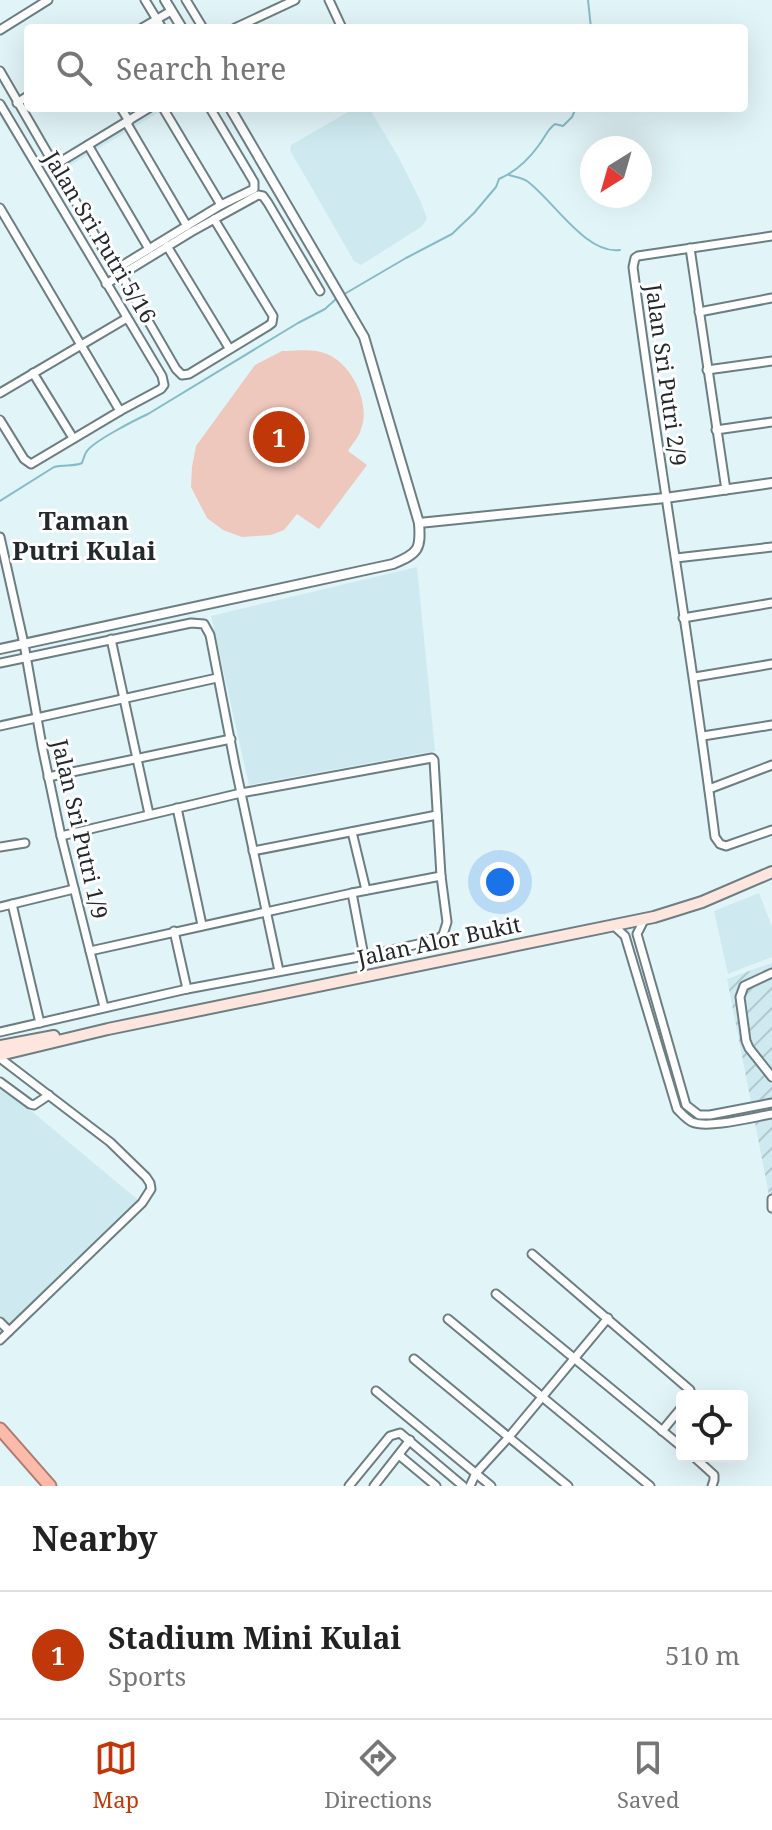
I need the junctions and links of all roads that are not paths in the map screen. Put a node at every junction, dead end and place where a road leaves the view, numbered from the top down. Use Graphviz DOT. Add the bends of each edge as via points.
graph roads {
  1 [pos="48,0"];
  2 [pos="145,0"];
  3 [pos="165,0"];
  4 [pos="186,0"];
  5 [pos="295,0"];
  6 [pos="329,0"];
  7 [pos="171,11"];
  8 [pos="157,19"];
  9 [pos="149,24"];
  10 [pos="160,24"];
  11 [pos="179,24"];
  12 [pos="201,24"];
  13 [pos="244,24"];
  14 [pos="340,24"];
  15 [pos="0,30"];
  16 [pos="0,71"];
  17 [pos="24,99"];
  18 [pos="17,103"];
  19 [pos="1,109"];
  20 [pos="123,112"];
  21 [pos="143,112"];
  22 [pos="165,112"];
  23 [pos="212,112"];
  24 [pos="232,112"];
  25 [pos="127,122"];
  26 [pos="88,145"];
  27 [pos="55,165"];
  28 [pos="221,205"];
  29 [pos="0,208"];
  30 [pos="214,219"];
  31 [pos="187,226"];
  32 [pos="772,236"];
  33 [pos="167,246"];
  34 [pos="690,248"];
  35 [pos="149,249"];
  36 [pos="120,271"];
  37 [pos="106,284"];
  38 [pos="320,291"];
  39 [pos="772,298"];
  40 [pos="699,312"];
  41 [pos="127,318"];
  42 [pos="81,344"];
  43 [pos="229,348"];
  44 [pos="772,361"];
  45 [pos="707,370"];
  46 [pos="33,373"];
  47 [pos="0,393"];
  48 [pos="120,411"];
  49 [pos="0,420"];
  50 [pos="772,422"];
  51 [pos="716,430"];
  52 [pos="73,438"];
  53 [pos="772,483"];
  54 [pos="726,490"];
  55 [pos="665,498"];
  56 [pos="419,523"];
  57 [pos="0,537"];
  58 [pos="772,547"];
  59 [pos="676,558"];
  60 [pos="772,603"];
  61 [pos="683,618"];
  62 [pos="111,639"];
  63 [pos="24,644"];
  64 [pos="0,649"];
  65 [pos="26,658"];
  66 [pos="0,663"];
  67 [pos="772,664"];
  68 [pos="695,677"];
  69 [pos="217,678"];
  70 [pos="124,698"];
  71 [pos="38,718"];
  72 [pos="772,725"];
  73 [pos="0,726"];
  74 [pos="703,736"];
  75 [pos="231,739"];
  76 [pos="136,757"];
  77 [pos="772,765"];
  78 [pos="48,777"];
  79 [pos="709,789"];
  80 [pos="241,793"];
  81 [pos="177,808"];
  82 [pos="149,814"];
  83 [pos="437,815"];
  84 [pos="772,830"];
  85 [pos="352,832"];
  86 [pos="61,836"];
  87 [pos="25,843"];
  88 [pos="0,847"];
  89 [pos="253,851"];
  90 [pos="772,872"];
  91 [pos="441,876"];
  92 [pos="74,889"];
  93 [pos="366,890"];
  94 [pos="352,893"];
  95 [pos="12,904"];
  96 [pos="0,907"];
  97 [pos="267,912"];
  98 [pos="644,920"];
  99 [pos="202,925"];
  100 [pos="614,926"];
  101 [pos="174,931"];
  102 [pos="90,951"];
  103 [pos="364,956"];
  104 [pos="279,971"];
  105 [pos="772,973"];
  106 [pos="187,989"];
  107 [pos="104,1007"];
  108 [pos="40,1023"];
  109 [pos="108,1029"];
  110 [pos="0,1032"];
  111 [pos="0,1046"];
  112 [pos="0,1056"];
  113 [pos="772,1077"];
  114 [pos="0,1082"];
  115 [pos="49,1095"];
  116 [pos="772,1103"];
  117 [pos="772,1114"];
  118 [pos="772,1199"];
  119 [pos="772,1208"];
  120 [pos="532,1254"];
  121 [pos="496,1294"];
  122 [pos="608,1318"];
  123 [pos="448,1319"];
  124 [pos="0,1322"];
  125 [pos="9,1331"];
  126 [pos="0,1340"];
  127 [pos="574,1358"];
  128 [pos="414,1359"];
  129 [pos="690,1390"];
  130 [pos="376,1391"];
  131 [pos="541,1397"];
  132 [pos="676,1414"];
  133 [pos="0,1429"];
  134 [pos="662,1431"];
  135 [pos="508,1438"];
  136 [pos="410,1440"];
  137 [pos="0,1441"];
  138 [pos="676,1442"];
  139 [pos="399,1455"];
  140 [pos="700,1462"];
  141 [pos="476,1473"];
  142 [pos="461,1484"];
  143 [pos="40,1486"];
  144 [pos="50,1486"];
  145 [pos="349,1486"];
  146 [pos="374,1486"];
  147 [pos="436,1486"];
  148 [pos="470,1486"];
  149 [pos="491,1486"];
  150 [pos="568,1486"];
  151 [pos="650,1486"];
  152 [pos="712,1486"];
  1 -- 15 [label="street"];
  2 -- 8 [label="street"];
  3 -- 7 [label="street"];
  4 -- 12 [label="street"];
  5 -- 13 [label="street"];
  6 -- 14 [label="street"];
  7 -- 8 [label="street"];
  7 -- 11 [label="street"];
  8 -- 9 [label="street"];
  8 -- 10 [label="street"];
  16 -- 18 [label="street"];
  17 -- 18 [label="street"];
  18 -- 27 [label="street"];
  19 -- 37 [label="street, Jalan Sri Putri 5/16"];
  20 -- 25 [label="street"];
  21 -- 25 [label="street"];
  22 -- 28 [label="street"];
  23 -- 28 [label="street" via="256,185"];
  24 -- 56 [label="street" via="364,337"];
  25 -- 26 [label="street"];
  25 -- 31 [label="street"];
  26 -- 27 [label="street"];
  26 -- 35 [label="street"];
  27 -- 36 [label="street"];
  28 -- 31 [label="street"];
  29 -- 42 [label="street"];
  30 -- 33 [label="street"];
  30 -- 38 [label="street" via="253,196 263,196"];
  30 -- 43 [label="street" via="274,320"];
  31 -- 35 [label="street"];
  32 -- 34 [label="street"];
  33 -- 36 [label="street"];
  33 -- 43 [label="street"];
  34 -- 40 [label="street"];
  34 -- 55 [label="street, Jalan Sri Putri 2/9" via="643,255 635,258 633,267"];
  35 -- 36 [label="street"];
  36 -- 37 [label="street"];
  36 -- 43 [label="street" via="179,372 189,374"];
  37 -- 41 [label="street, Jalan Sri Putri 5/16"];
  39 -- 40 [label="street"];
  40 -- 45 [label="street"];
  41 -- 42 [label="street"];
  41 -- 48 [label="street, Jalan Sri Putri 5/16" via="164,385"];
  42 -- 46 [label="street"];
  42 -- 48 [label="street"];
  44 -- 45 [label="street"];
  45 -- 51 [label="street"];
  46 -- 47 [label="street"];
  46 -- 52 [label="street"];
  48 -- 52 [label="street"];
  49 -- 52 [label="street" via="31,464"];
  50 -- 51 [label="street"];
  51 -- 54 [label="street"];
  53 -- 54 [label="street"];
  54 -- 55 [label="street"];
  55 -- 56 [label="street"];
  55 -- 59 [label="street, Jalan Sri Putri 2/9"];
  56 -- 63 [label="street" via="419,546 393,564"];
  57 -- 63 [label="street, Jalan Sri Putri 1/9"];
  58 -- 59 [label="street"];
  59 -- 61 [label="street, Jalan Sri Putri 2/9"];
  60 -- 61 [label="street"];
  61 -- 68 [label="street, Jalan Sri Putri 2/9"];
  62 -- 65 [label="street"];
  62 -- 69 [label="street" via="204,624"];
  62 -- 70 [label="street"];
  63 -- 64 [label="street"];
  63 -- 65 [label="street, Jalan Sri Putri 1/9"];
  65 -- 66 [label="street"];
  65 -- 71 [label="street, Jalan Sri Putri 1/9"];
  67 -- 68 [label="street"];
  68 -- 74 [label="street, Jalan Sri Putri 2/9"];
  69 -- 70 [label="street"];
  69 -- 75 [label="street"];
  70 -- 71 [label="street"];
  70 -- 76 [label="street"];
  71 -- 73 [label="street"];
  71 -- 78 [label="street, Jalan Sri Putri 1/9"];
  72 -- 74 [label="street"];
  74 -- 79 [label="street, Jalan Sri Putri 2/9"];
  75 -- 76 [label="street"];
  75 -- 80 [label="street"];
  76 -- 78 [label="street"];
  76 -- 82 [label="street"];
  77 -- 79 [label="street"];
  78 -- 86 [label="street, Jalan Sri Putri 1/9"];
  79 -- 84 [label="street, Jalan Sri Putri 2/9" via="720,844"];
  80 -- 81 [label="street"];
  80 -- 83 [label="street" via="432,758"];
  80 -- 89 [label="street"];
  81 -- 82 [label="street"];
  81 -- 99 [label="street"];
  82 -- 86 [label="street"];
  83 -- 85 [label="street"];
  83 -- 91 [label="street"];
  85 -- 89 [label="street"];
  85 -- 93 [label="street"];
  86 -- 92 [label="street, Jalan Sri Putri 1/9"];
  87 -- 88 [label="street"];
  89 -- 97 [label="street"];
  90 -- 98 [label="main road, Jalan Alor Bukit"];
  91 -- 93 [label="street"];
  91 -- 103 [label="street" via="447,922 443,935"];
  92 -- 95 [label="street"];
  92 -- 102 [label="street, Jalan Sri Putri 1/9"];
  93 -- 94 [label="street"];
  94 -- 97 [label="street"];
  94 -- 103 [label="street"];
  95 -- 96 [label="street"];
  95 -- 108 [label="street"];
  97 -- 99 [label="street"];
  97 -- 104 [label="street"];
  98 -- 100 [label="main road, Jalan Alor Bukit"];
  98 -- 116 [label="street" via="637,934 686,1105 699,1115 710,1115"];
  99 -- 101 [label="street"];
  100 -- 109 [label="main road, Jalan Alor Bukit"];
  100 -- 117 [label="street" via="625,936 677,1109 697,1124"];
  101 -- 102 [label="street"];
  101 -- 106 [label="street"];
  102 -- 107 [label="street, Jalan Sri Putri 1/9"];
  103 -- 104 [label="street"];
  104 -- 106 [label="street"];
  105 -- 113 [label="street" via="744,986 740,997 749,1048"];
  106 -- 107 [label="street"];
  107 -- 108 [label="street"];
  108 -- 110 [label="street"];
  109 -- 111 [label="main road, Jalan Alor Bukit"];
  109 -- 112 [label="main road, Jalan Alor Bukit"];
  112 -- 115 [label="street"];
  114 -- 115 [label="street" via="30,1104"];
  115 -- 125 [label="street" via="110,1142 146,1177 151,1189"];
  118 -- 119 [label="street"];
  120 -- 122 [label="street"];
  121 -- 127 [label="street"];
  122 -- 127 [label="street"];
  122 -- 129 [label="street"];
  123 -- 131 [label="street"];
  124 -- 125 [label="street"];
  125 -- 126 [label="street"];
  127 -- 131 [label="street"];
  127 -- 134 [label="street"];
  128 -- 135 [label="street"];
  130 -- 141 [label="street"];
  131 -- 135 [label="street"];
  131 -- 151 [label="street"];
  132 -- 134 [label="street"];
  133 -- 144 [label="highway"];
  134 -- 138 [label="street"];
  135 -- 141 [label="street"];
  135 -- 150 [label="street"];
  136 -- 139 [label="street"];
  136 -- 142 [label="street"];
  136 -- 145 [label="street" via="400,1433 390,1436"];
  137 -- 143 [label="highway"];
  139 -- 146 [label="street"];
  139 -- 147 [label="street"];
  140 -- 152 [label="street" via="714,1475"];
  141 -- 142 [label="street"];
  141 -- 148 [label="street"];
  141 -- 149 [label="street"];
}
